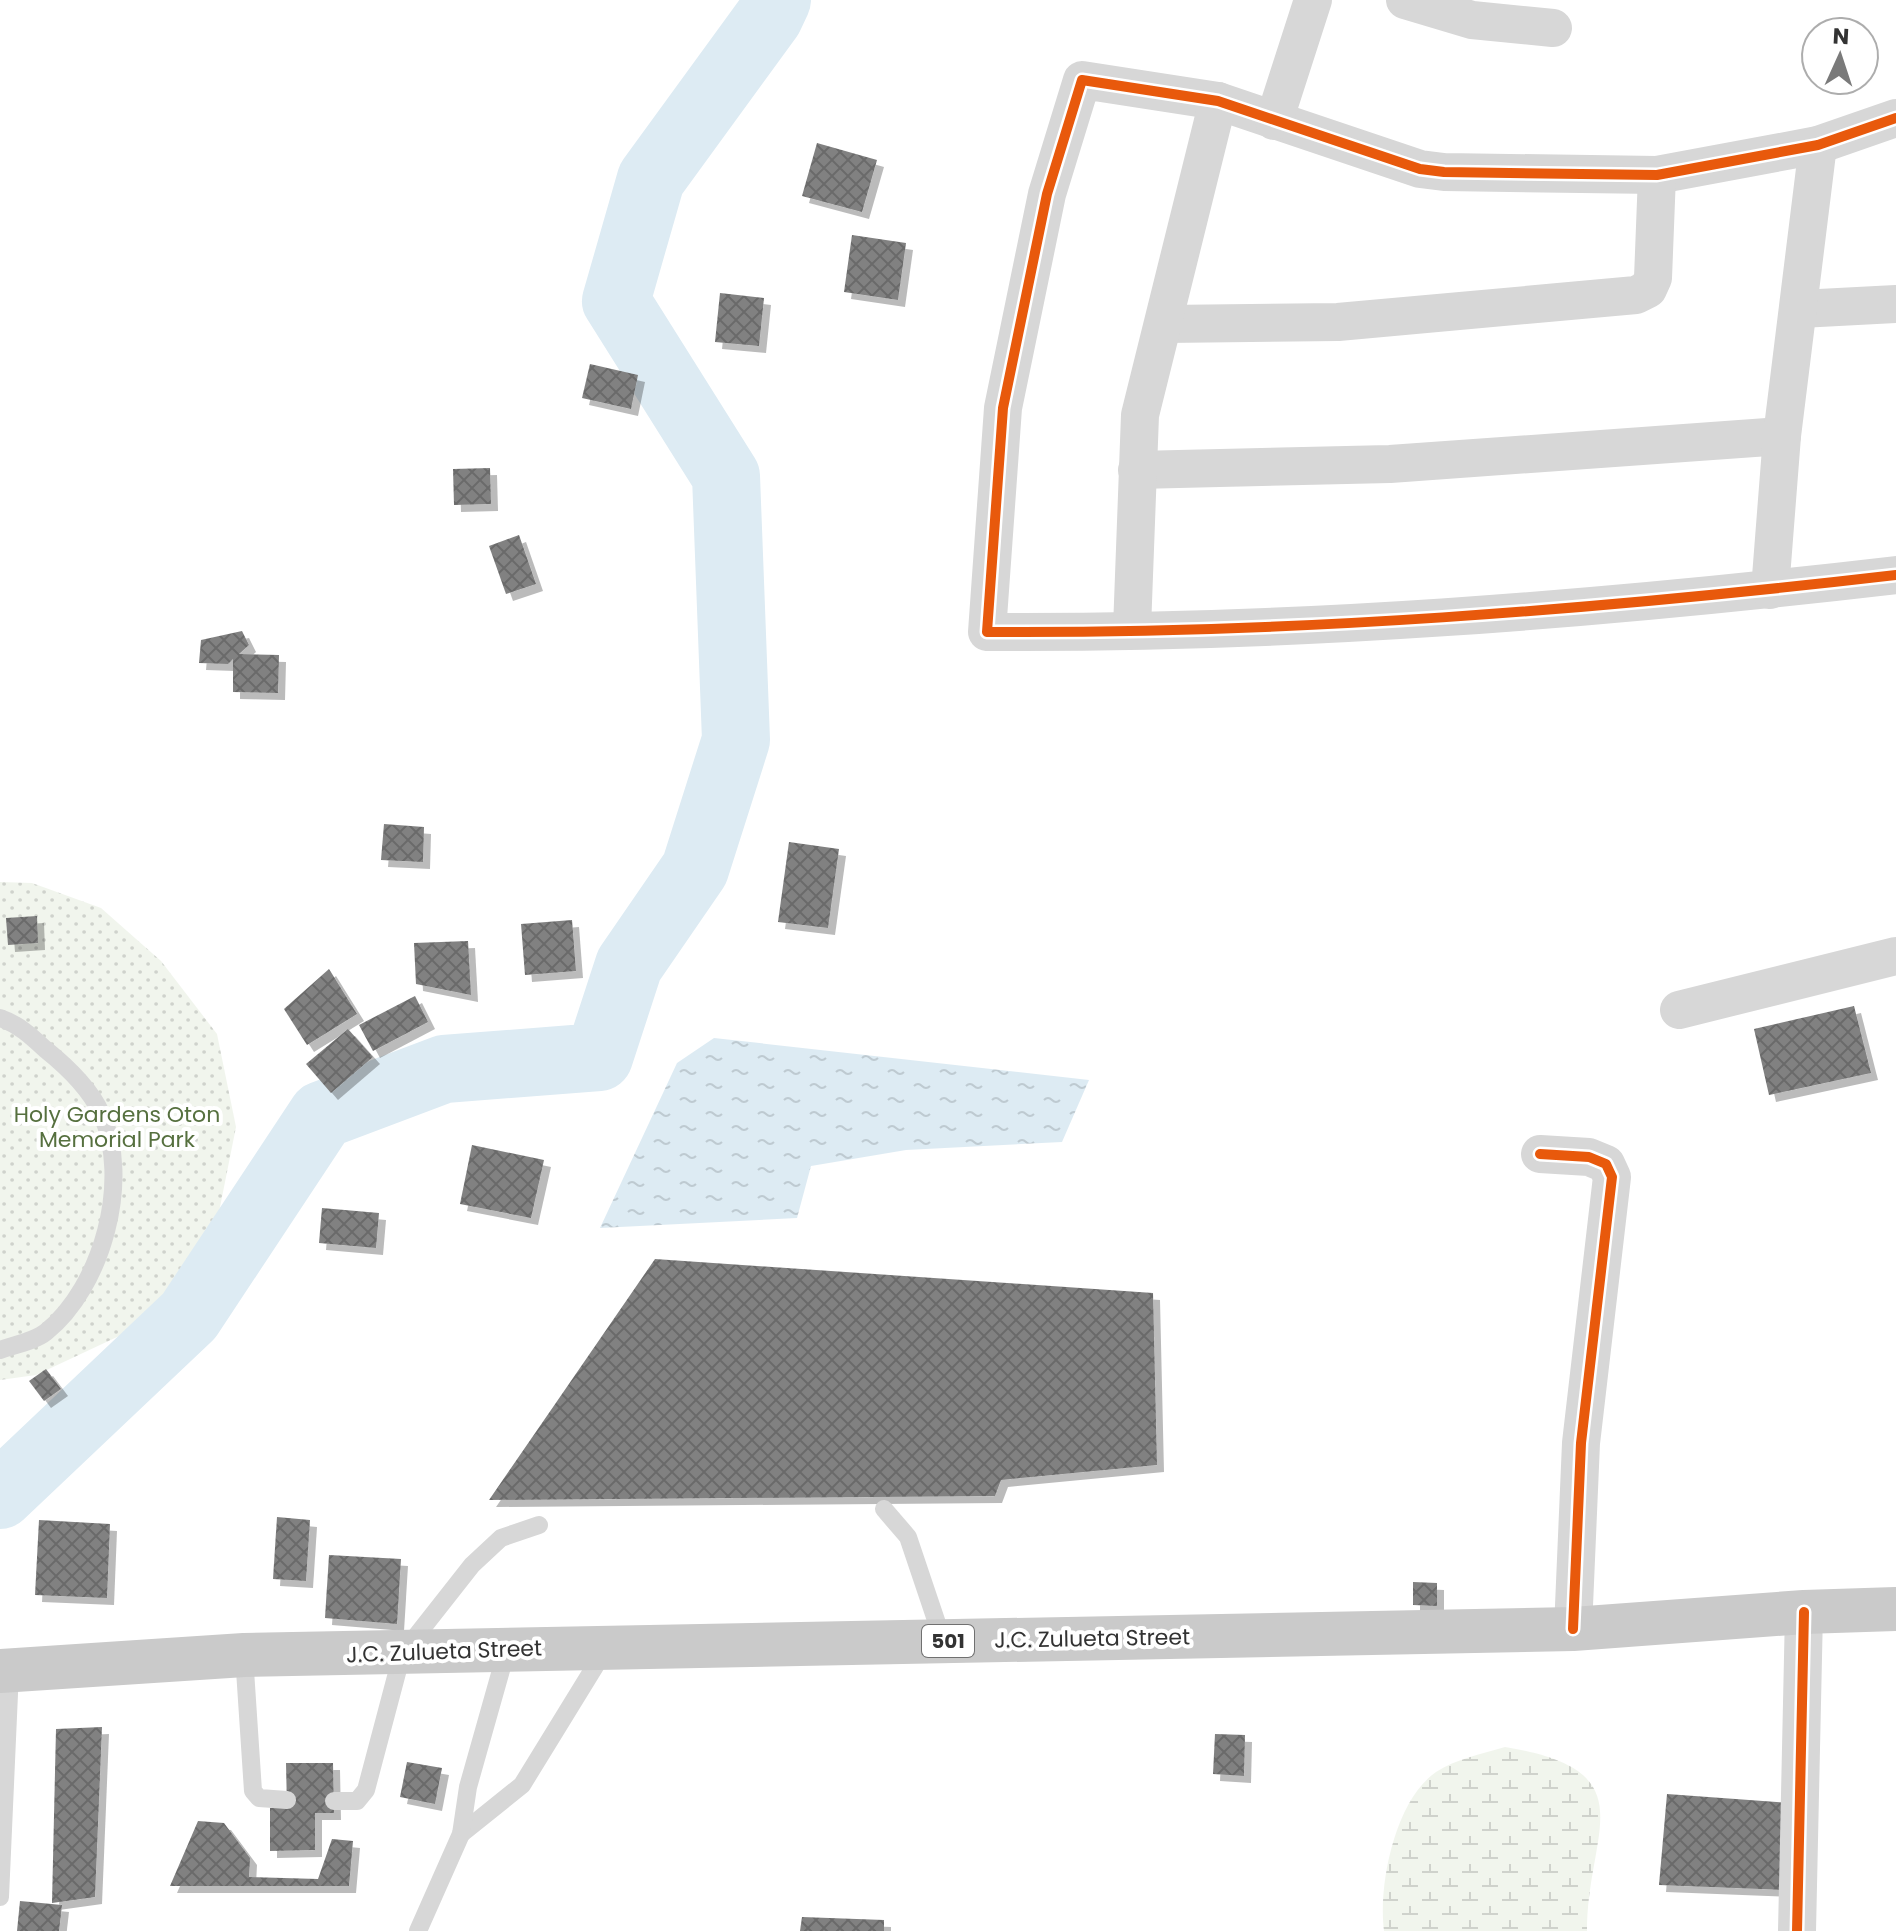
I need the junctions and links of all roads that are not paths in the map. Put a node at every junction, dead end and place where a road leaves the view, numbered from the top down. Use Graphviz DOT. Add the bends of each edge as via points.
graph roads {
  1 [pos="1313,0"];
  2 [pos="1405,0"];
  3 [pos="1465,9"];
  4 [pos="1553,28"];
  5 [pos="1218,101"];
  6 [pos="1896,118"];
  7 [pos="1274,121"];
  8 [pos="1818,145"];
  9 [pos="1657,175"];
  10 [pos="1896,304"];
  11 [pos="1800,309"];
  12 [pos="1165,324"];
  13 [pos="1782,436"];
  14 [pos="1137,470"];
  15 [pos="1896,575"];
  16 [pos="1770,590"];
  17 [pos="1132,629"];
  18 [pos="1896,956"];
  19 [pos="1679,1010"];
  20 [pos="0,1018"];
  21 [pos="1540,1154"];
  22 [pos="0,1350"];
  23 [pos="884,1509"];
  24 [pos="539,1525"];
  25 [pos="1896,1609"];
  26 [pos="1804,1612"];
  27 [pos="1573,1629"];
  28 [pos="943,1641"];
  29 [pos="607,1646"];
  30 [pos="507,1649"];
  31 [pos="402,1654"];
  32 [pos="244,1655"];
  33 [pos="5,1671"];
  34 [pos="287,1800"];
  35 [pos="334,1801"];
  36 [pos="461,1834"];
  37 [pos="0,1897"];
  38 [pos="418,1931"];
  39 [pos="1797,1931"];
  1 -- 7 [label="street"];
  2 -- 3 [label="street"];
  3 -- 4 [label="street"];
  5 -- 7 [label="street"];
  5 -- 12 [label="street"];
  5 -- 17 [label="street" via="1082,80 1047,194 1003,408 987,632"];
  6 -- 8 [label="street"];
  7 -- 9 [label="street" via="1420,169"];
  8 -- 9 [label="street"];
  8 -- 11 [label="street"];
  9 -- 12 [label="street" via="1653,278 1648,289 1636,295 1338,322"];
  10 -- 11 [label="street"];
  11 -- 13 [label="street"];
  12 -- 14 [label="street" via="1140,415"];
  13 -- 14 [label="street" via="1390,464"];
  13 -- 16 [label="street"];
  14 -- 17 [label="street"];
  15 -- 16 [label="street"];
  16 -- 17 [label="street" via="1474,617"];
  18 -- 19 [label="street"];
  20 -- 22 [label="lane" via="14,1022 73,1077 101,1113 114,1167 106,1235 83,1291 44,1334"];
  21 -- 27 [label="street" via="1589,1157 1606,1164 1612,1177 1581,1443"];
  23 -- 28 [label="lane" via="908,1537"];
  24 -- 31 [label="lane" via="501,1538 472,1565"];
  25 -- 26 [label="main road, J.C. Zulueta Street / 501"];
  26 -- 27 [label="main road, J.C. Zulueta Street / 501"];
  26 -- 39 [label="street"];
  27 -- 28 [label="main road, J.C. Zulueta Street / 501"];
  28 -- 29 [label="main road, J.C. Zulueta Street / 501"];
  29 -- 30 [label="main road, J.C. Zulueta Street / 501"];
  29 -- 36 [label="lane" via="522,1785"];
  30 -- 31 [label="main road, J.C. Zulueta Street / 501"];
  30 -- 36 [label="lane" via="468,1787"];
  31 -- 32 [label="main road, J.C. Zulueta Street / 501"];
  31 -- 35 [label="lane" via="366,1790 357,1801"];
  32 -- 33 [label="main road, J.C. Zulueta Street / 501"];
  32 -- 34 [label="lane" via="253,1791 259,1798"];
  33 -- 37 [label="lane"];
  36 -- 38 [label="lane"];
}
